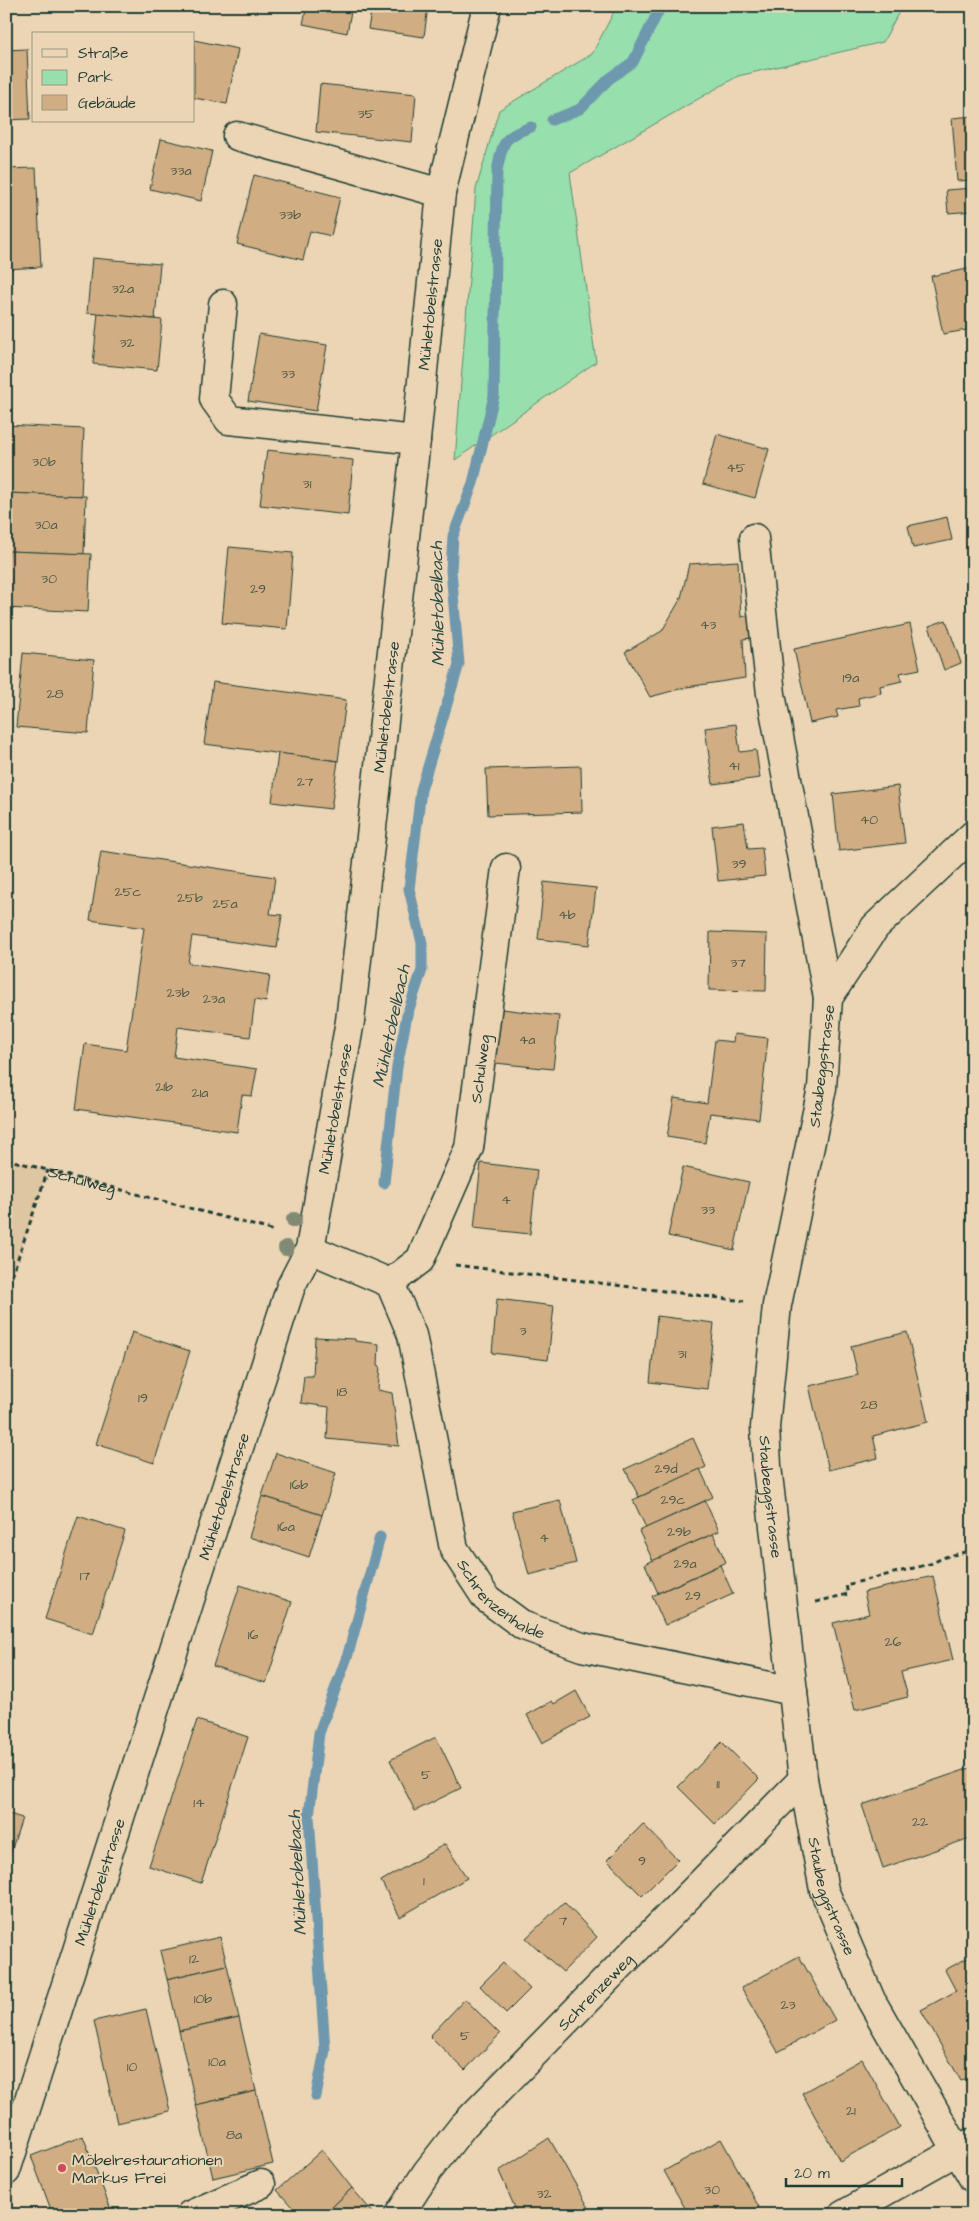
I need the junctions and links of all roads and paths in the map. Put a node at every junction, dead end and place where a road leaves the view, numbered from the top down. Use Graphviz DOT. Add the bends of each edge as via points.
graph roads {
  1 [pos="487,6"];
  2 [pos="237,136"];
  3 [pos="441,193"];
  4 [pos="222,304"];
  5 [pos="416,440"];
  6 [pos="754,538"];
  7 [pos="973,835"];
  8 [pos="506,868"];
  9 [pos="828,998"];
  10 [pos="6,1159"];
  11 [pos="48,1170"];
  12 [pos="275,1231"];
  13 [pos="310,1249"];
  14 [pos="420,1260"];
  15 [pos="390,1282"];
  16 [pos="6,1292"];
  17 [pos="777,1305"];
  18 [pos="973,1550"];
  19 [pos="827,1599"];
  20 [pos="793,1691"];
  21 [pos="803,1779"];
  22 [pos="965,2148"];
  23 [pos="6,2171"];
  24 [pos="973,2178"];
  25 [pos="261,2184"];
  26 [pos="190,2215"];
  27 [pos="399,2215"];
  28 [pos="843,2215"];
  1 -- 3 [label="street, Mühletobelstrasse"];
  2 -- 3 [label="street"];
  3 -- 5 [label="street, Mühletobelstrasse"];
  4 -- 5 [label="street" via="214,399 229,420"];
  5 -- 13 [label="street, Mühletobelstrasse" via="350,1021"];
  6 -- 9 [label="street" via="771,694"];
  7 -- 9 [label="street, Staubeggstrasse" via="875,927"];
  8 -- 14 [label="street, Schulweg" via="468,1148"];
  9 -- 17 [label="street, Staubeggstrasse" via="822,1088"];
  10 -- 11 [label="path, Schulweg"];
  11 -- 12 [label="path, Schulweg"];
  11 -- 16 [label="path"];
  13 -- 15 [label="street"];
  13 -- 23 [label="street, Mühletobelstrasse" via="291,1286"];
  14 -- 15 [label="street"];
  14 -- 17 [label="path"];
  15 -- 20 [label="street, Schrenzenhalde" via="412,1335 454,1550 486,1598 524,1626 582,1647"];
  17 -- 20 [label="street, Staubeggstrasse" via="765,1427"];
  18 -- 19 [label="path" via="846,1584 848,1594"];
  20 -- 21 [label="street, Staubeggstrasse"];
  21 -- 22 [label="street, Staubeggstrasse" via="821,1876 836,1922 871,2000"];
  21 -- 27 [label="street, Schrenzeweg" via="463,2126"];
  22 -- 24 [label="street, Staubeggstrasse"];
  22 -- 28 [label="street"];
  25 -- 26 [label="street"];
}
